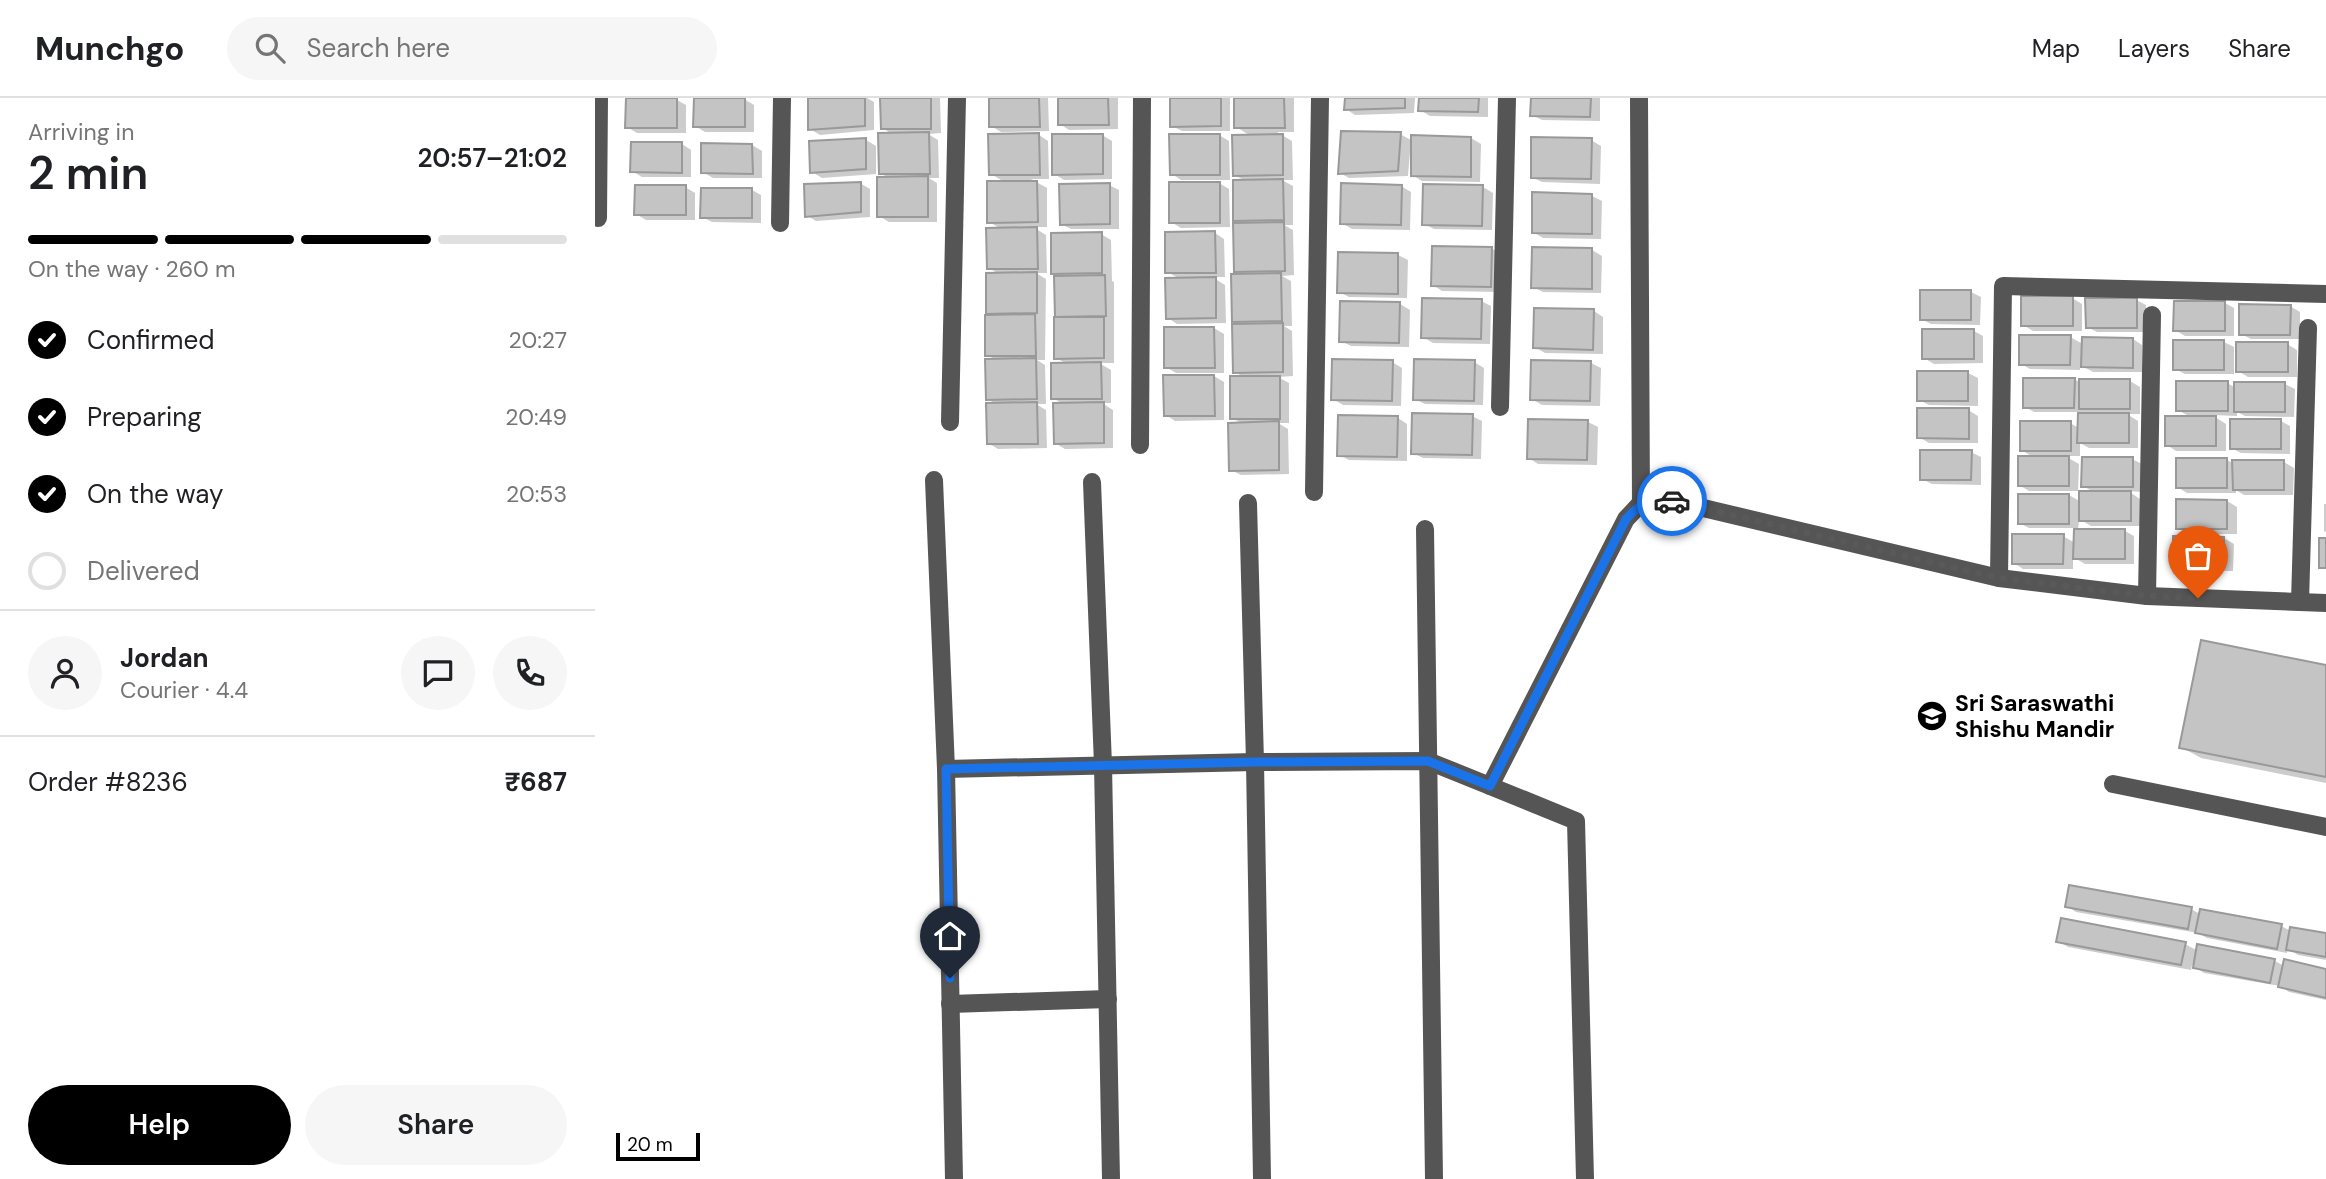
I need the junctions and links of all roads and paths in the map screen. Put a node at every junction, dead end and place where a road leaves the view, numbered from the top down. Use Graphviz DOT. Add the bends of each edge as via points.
graph roads {
  1 [pos="599,98"];
  2 [pos="782,98"];
  3 [pos="957,98"];
  4 [pos="1142,98"];
  5 [pos="1320,98"];
  6 [pos="1507,98"];
  7 [pos="1639,98"];
  8 [pos="598,218"];
  9 [pos="780,223"];
  10 [pos="2326,294"];
  11 [pos="2151,315"];
  12 [pos="2308,327"];
  13 [pos="1500,407"];
  14 [pos="950,422"];
  15 [pos="1140,445"];
  16 [pos="934,480"];
  17 [pos="1092,482"];
  18 [pos="1314,492"];
  19 [pos="1248,503"];
  20 [pos="1641,503"];
  21 [pos="1425,529"];
  22 [pos="1999,578"];
  23 [pos="2147,596"];
  24 [pos="2300,602"];
  25 [pos="2326,603"];
  26 [pos="1428,761"];
  27 [pos="1255,762"];
  28 [pos="1103,765"];
  29 [pos="946,769"];
  30 [pos="2113,784"];
  31 [pos="1490,786"];
  32 [pos="2326,827"];
  33 [pos="1108,999"];
  34 [pos="950,1004"];
  35 [pos="954,1179"];
  36 [pos="1111,1179"];
  37 [pos="1262,1179"];
  38 [pos="1434,1179"];
  39 [pos="1585,1179"];
  1 -- 8 [label="street"];
  2 -- 9 [label="street"];
  3 -- 14 [label="street"];
  4 -- 15 [label="street"];
  5 -- 18 [label="street"];
  6 -- 13 [label="street"];
  7 -- 20 [label="street"];
  10 -- 22 [label="street" via="2003,286"];
  11 -- 23 [label="street"];
  12 -- 24 [label="street"];
  16 -- 29 [label="street"];
  17 -- 28 [label="street"];
  19 -- 27 [label="street"];
  20 -- 22 [label="street" via="1661,498"];
  20 -- 31 [label="street" via="1626,519"];
  21 -- 26 [label="street"];
  22 -- 23 [label="street"];
  23 -- 24 [label="street"];
  24 -- 25 [label="street"];
  26 -- 27 [label="street"];
  26 -- 31 [label="street"];
  26 -- 38 [label="street"];
  27 -- 28 [label="street"];
  27 -- 37 [label="street"];
  28 -- 29 [label="street"];
  28 -- 33 [label="street"];
  29 -- 34 [label="street"];
  30 -- 32 [label="street"];
  31 -- 39 [label="street" via="1576,821"];
  33 -- 34 [label="street"];
  33 -- 36 [label="street"];
  34 -- 35 [label="street"];
}
